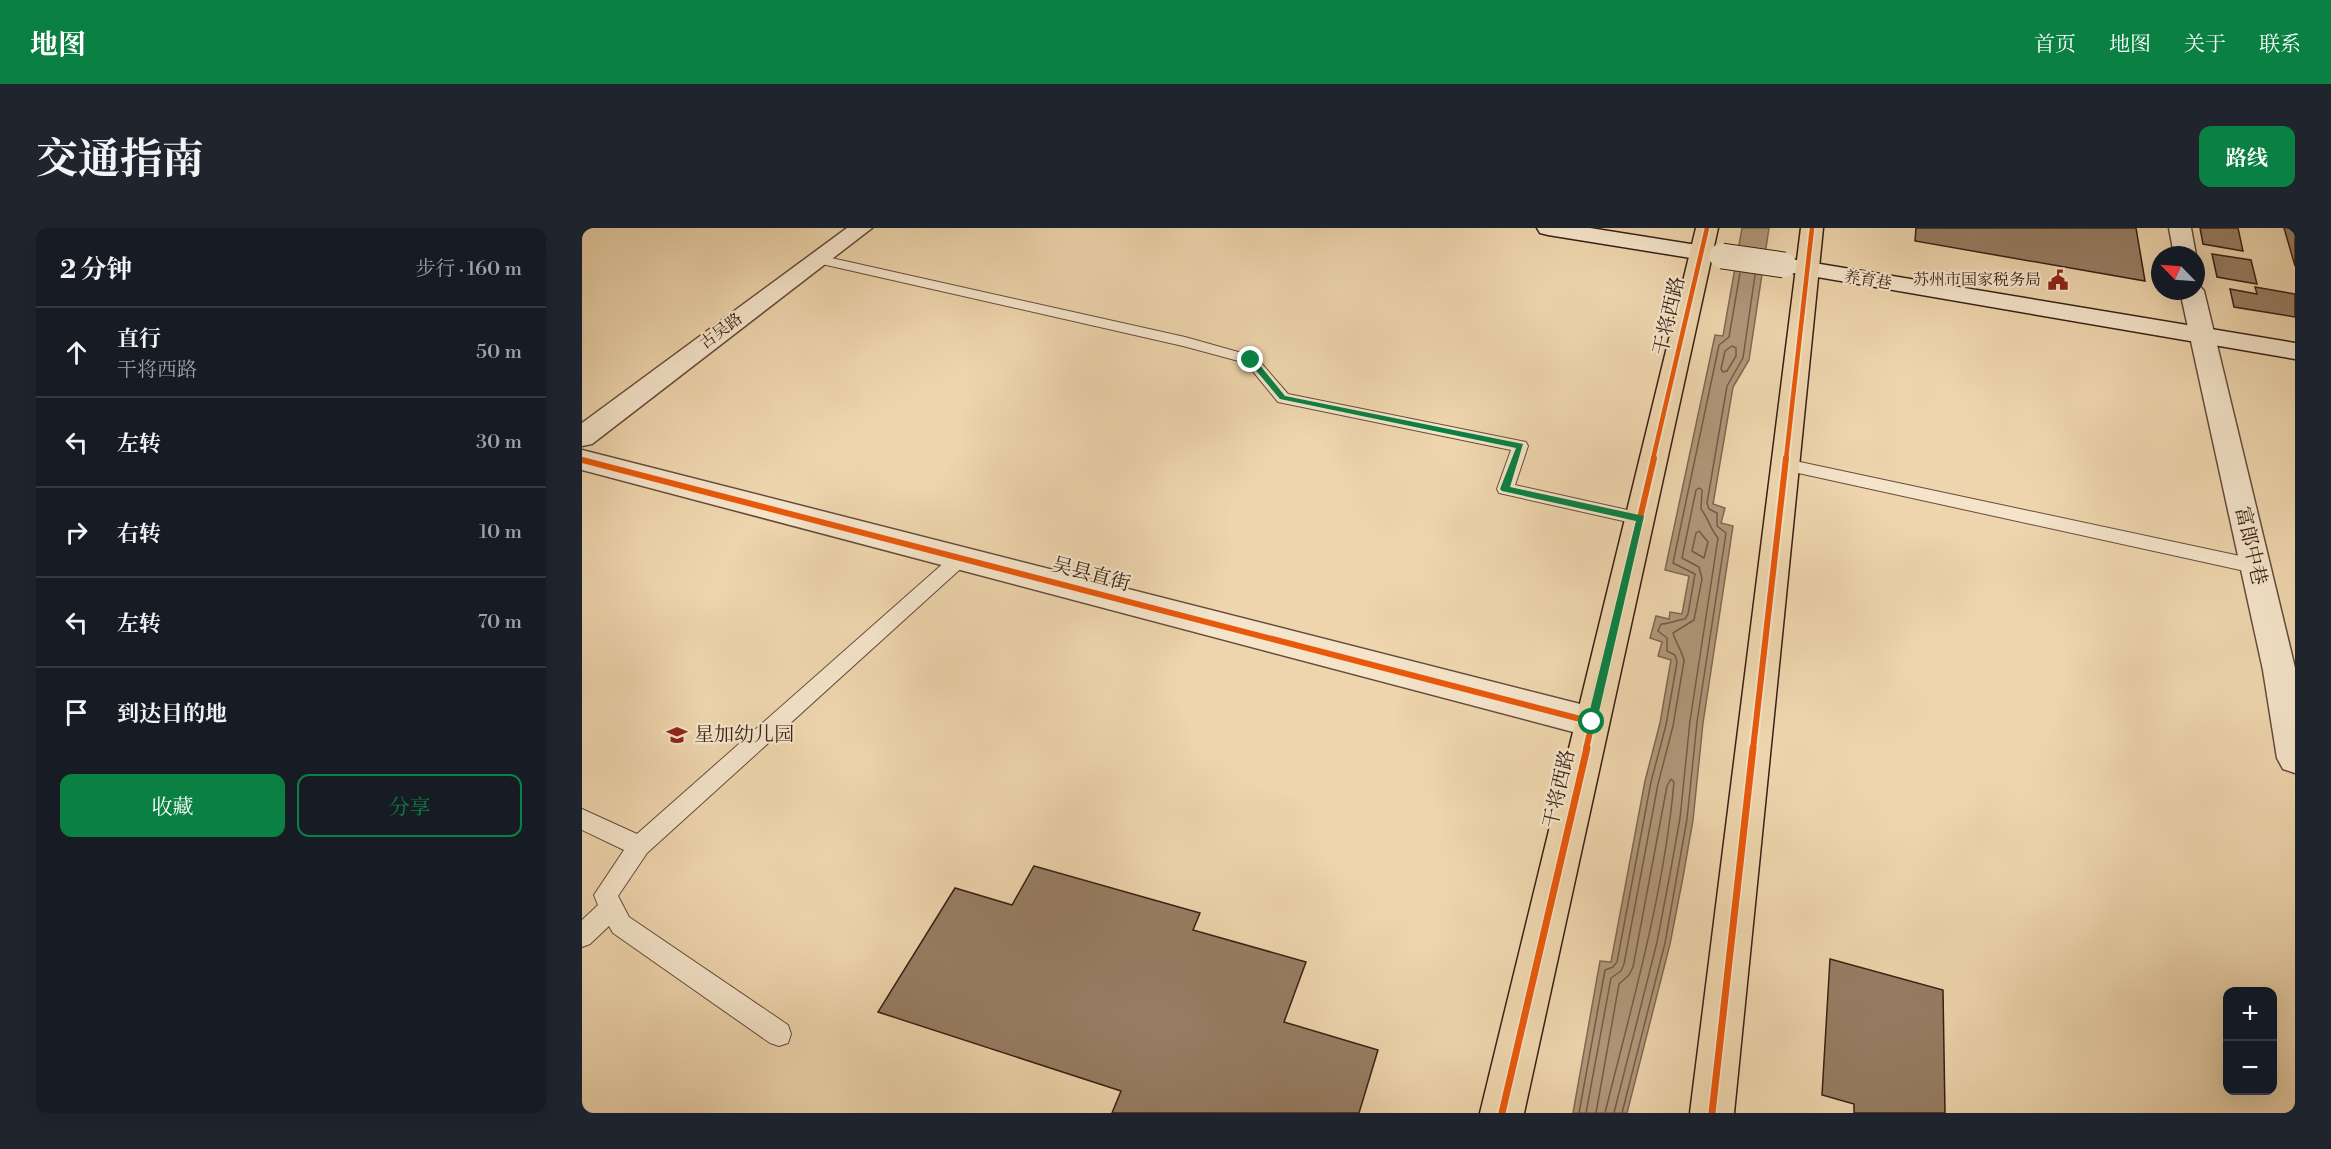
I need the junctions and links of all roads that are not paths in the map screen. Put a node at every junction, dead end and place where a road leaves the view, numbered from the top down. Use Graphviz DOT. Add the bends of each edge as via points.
graph roads {
  1 [pos="861,228"];
  2 [pos="1548,228"];
  3 [pos="1812,228"];
  4 [pos="2180,228"];
  5 [pos="1710,245"];
  6 [pos="2183,246"];
  7 [pos="819,260"];
  8 [pos="1796,268"];
  9 [pos="2194,300"];
  10 [pos="2201,334"];
  11 [pos="2295,351"];
  12 [pos="582,436"];
  13 [pos="582,460"];
  14 [pos="1786,465"];
  15 [pos="1641,519"];
  16 [pos="961,558"];
  17 [pos="2254,566"];
  18 [pos="2287,672"];
  19 [pos="1592,722"];
  20 [pos="2295,758"];
  21 [pos="582,819"];
  22 [pos="639,846"];
  23 [pos="612,908"];
  24 [pos="582,936"];
  25 [pos="779,1034"];
  26 [pos="1502,1113"];
  27 [pos="1712,1113"];
  1 -- 7 [label="street, 古吴路"];
  2 -- 5 [label="street, 养育巷"];
  3 -- 8 [label="main road"];
  4 -- 6 [label="street"];
  5 -- 8 [label="street, 养育巷, bridge"];
  5 -- 15 [label="main road, 干将西路"];
  7 -- 12 [label="street, 古吴路"];
  7 -- 15 [label="lane" via="1162,336 1251,360 1283,398 1520,446 1505,489"];
  8 -- 10 [label="street, 养育巷"];
  8 -- 14 [label="main road"];
  9 -- 10 [label="street, 富郎中巷"];
  10 -- 11 [label="street, 养育巷"];
  10 -- 17 [label="street, 富郎中巷"];
  13 -- 16 [label="street, 吴县直街"];
  14 -- 17 [label="lane"];
  14 -- 27 [label="main road"];
  15 -- 19 [label="main road, 干将西路"];
  16 -- 19 [label="street, 吴县直街"];
  16 -- 22 [label="lane"];
  17 -- 18 [label="street, 富郎中巷"];
  18 -- 20 [label="street, 富郎中巷"];
  19 -- 26 [label="main road, 干将西路"];
  21 -- 22 [label="lane"];
  22 -- 23 [label="lane" via="605,895"];
  23 -- 24 [label="lane"];
  23 -- 25 [label="lane" via="621,925"];
}
